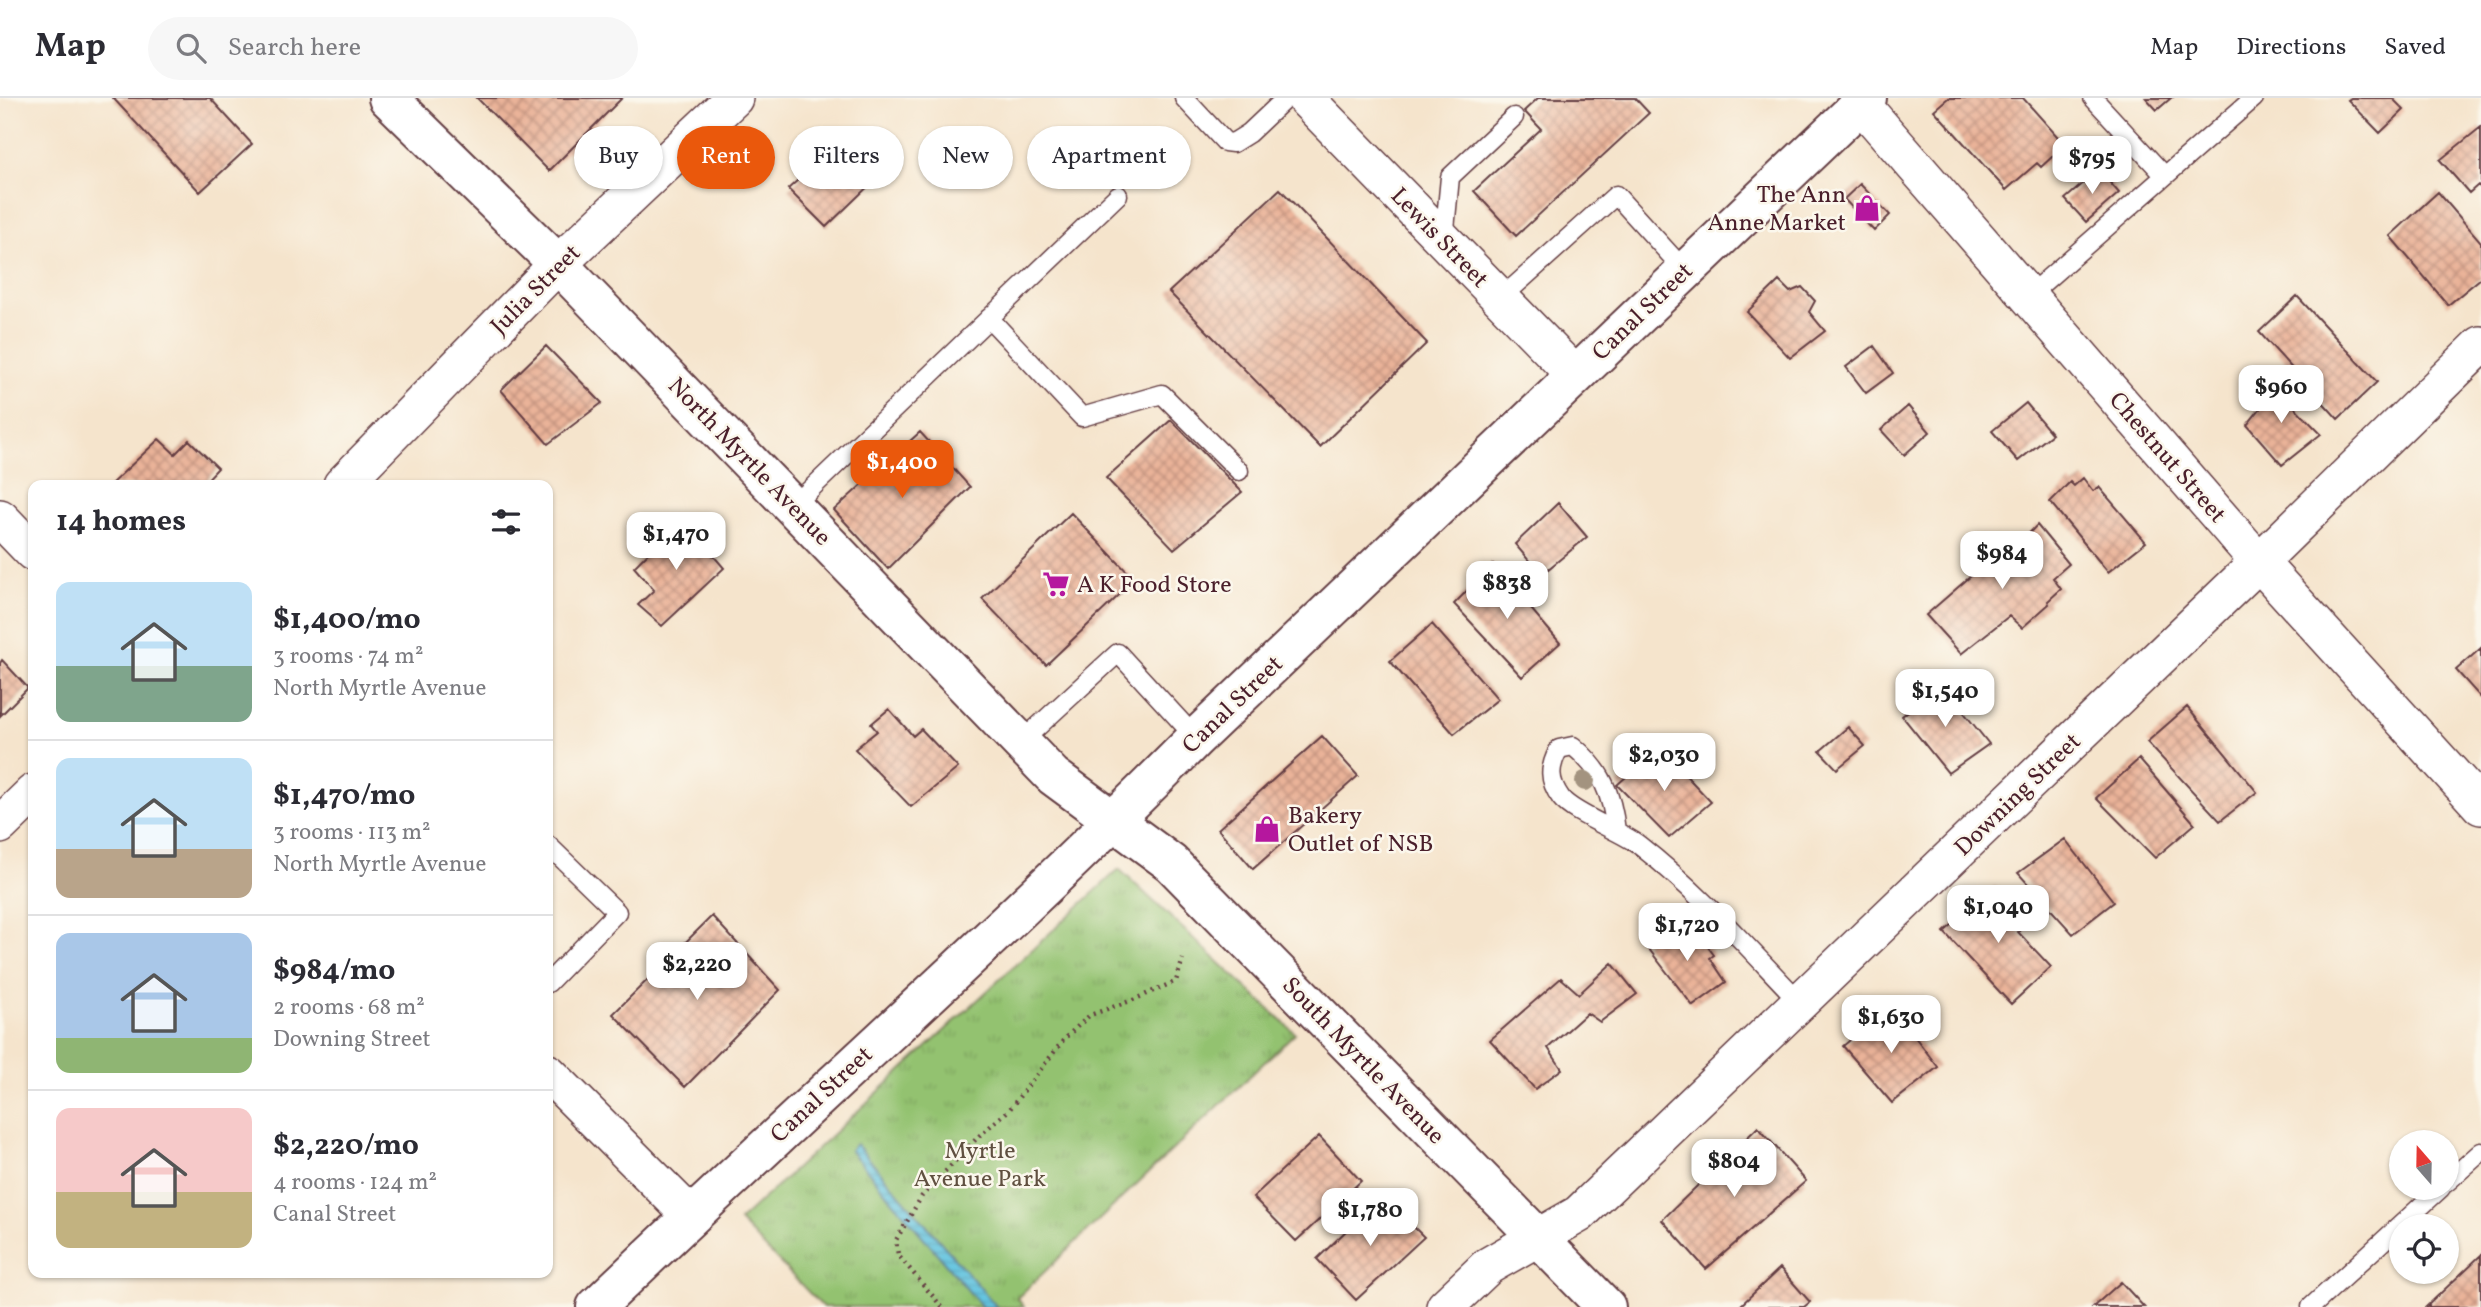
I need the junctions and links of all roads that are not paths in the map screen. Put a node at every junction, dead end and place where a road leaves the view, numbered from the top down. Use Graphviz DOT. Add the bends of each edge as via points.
graph roads {
  1 [pos="388,98"];
  2 [pos="734,98"];
  3 [pos="1184,98"];
  4 [pos="1286,98"];
  5 [pos="1305,98"];
  6 [pos="2093,98"];
  7 [pos="2254,98"];
  8 [pos="1864,101"];
  9 [pos="1514,117"];
  10 [pos="2165,176"];
  11 [pos="1118,195"];
  12 [pos="1444,241"];
  13 [pos="558,264"];
  14 [pos="1685,271"];
  15 [pos="2028,296"];
  16 [pos="1500,299"];
  17 [pos="989,318"];
  18 [pos="2481,345"];
  19 [pos="1575,375"];
  20 [pos="1239,471"];
  21 [pos="347,480"];
  22 [pos="793,506"];
  23 [pos="0,518"];
  24 [pos="28,547"];
  25 [pos="2259,562"];
  26 [pos="1195,738"];
  27 [pos="1021,742"];
  28 [pos="28,798"];
  29 [pos="2481,806"];
  30 [pos="1114,821"];
  31 [pos="0,825"];
  32 [pos="1616,831"];
  33 [pos="553,850"];
  34 [pos="553,978"];
  35 [pos="1800,1002"];
  36 [pos="553,1078"];
  37 [pos="2481,1152"];
  38 [pos="2459,1171"];
  39 [pos="2428,1200"];
  40 [pos="691,1216"];
  41 [pos="1536,1237"];
  42 [pos="596,1307"];
  43 [pos="1445,1307"];
  44 [pos="1606,1307"];
  45 [pos="2311,1307"];
  1 -- 13 [label="main road, North Myrtle Avenue"];
  2 -- 13 [label="street, Julia Street"];
  3 -- 4 [label="lane" via="1225,142 1233,143"];
  5 -- 12 [label="street, Lewis Street"];
  6 -- 10 [label="lane"];
  7 -- 10 [label="lane"];
  8 -- 14 [label="main road, Canal Street"];
  8 -- 15 [label="street, Chestnut Street"];
  9 -- 12 [label="lane" via="1450,177"];
  10 -- 15 [label="lane"];
  11 -- 17 [label="lane"];
  12 -- 16 [label="street, Lewis Street"];
  13 -- 21 [label="street, Julia Street"];
  13 -- 22 [label="main road, North Myrtle Avenue"];
  14 -- 16 [label="lane" via="1616,195"];
  14 -- 19 [label="main road, Canal Street"];
  15 -- 25 [label="street, Chestnut Street"];
  16 -- 19 [label="street, Lewis Street"];
  17 -- 20 [label="lane" via="1082,418 1162,394"];
  17 -- 22 [label="lane"];
  18 -- 25 [label="street, Downing Street"];
  19 -- 26 [label="main road, Canal Street"];
  22 -- 27 [label="main road, North Myrtle Avenue"];
  23 -- 24 [label="street"];
  25 -- 29 [label="street, Chestnut Street"];
  25 -- 35 [label="street, Downing Street"];
  26 -- 27 [label="lane" via="1118,653"];
  26 -- 30 [label="main road, Canal Street"];
  27 -- 30 [label="main road, North Myrtle Avenue" via="1053,776"];
  28 -- 31 [label="street"];
  30 -- 40 [label="main road, Canal Street"];
  30 -- 41 [label="main road, South Myrtle Avenue" via="1171,863"];
  32 -- 32 [label="lane" via="1562,800 1551,779 1550,764 1559,749 1573,746 1591,761 1614,805"];
  32 -- 35 [label="lane" via="1637,843 1710,908"];
  33 -- 34 [label="lane" via="617,912"];
  35 -- 41 [label="street, Downing Street" via="1579,1214"];
  36 -- 40 [label="street"];
  37 -- 38 [label="lane"];
  39 -- 45 [label="lane"];
  40 -- 42 [label="main road, Canal Street"];
  41 -- 43 [label="street, Downing Street" via="1488,1266"];
  41 -- 44 [label="main road, South Myrtle Avenue"];
}
